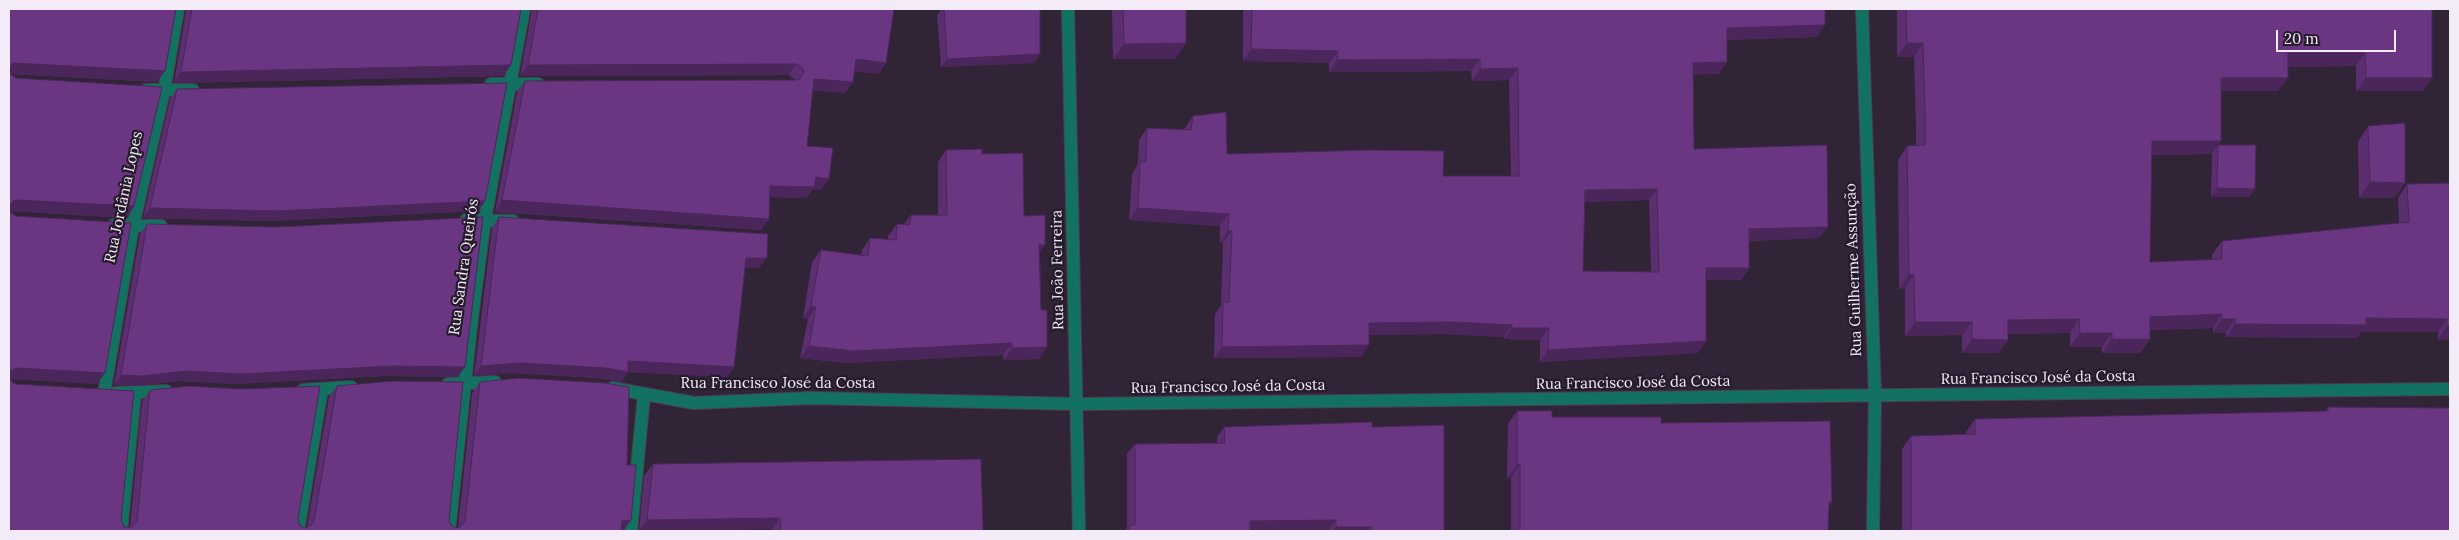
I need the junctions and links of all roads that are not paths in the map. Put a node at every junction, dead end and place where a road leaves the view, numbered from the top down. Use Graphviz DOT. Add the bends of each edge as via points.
graph roads {
  1 [pos="178,9"];
  2 [pos="524,9"];
  3 [pos="1068,9"];
  4 [pos="1862,9"];
  5 [pos="482,84"];
  6 [pos="511,84"];
  7 [pos="551,84"];
  8 [pos="134,89"];
  9 [pos="204,90"];
  10 [pos="164,91"];
  11 [pos="485,220"];
  12 [pos="456,221"];
  13 [pos="524,222"];
  14 [pos="104,224"];
  15 [pos="133,226"];
  16 [pos="172,226"];
  17 [pos="511,381"];
  18 [pos="439,384"];
  19 [pos="367,385"];
  20 [pos="466,385"];
  21 [pos="598,386"];
  22 [pos="2450,388"];
  23 [pos="181,389"];
  24 [pos="322,389"];
  25 [pos="293,390"];
  26 [pos="135,394"];
  27 [pos="644,395"];
  28 [pos="1875,396"];
  29 [pos="1078,404"];
  30 [pos="121,531"];
  31 [pos="298,531"];
  32 [pos="449,531"];
  33 [pos="631,531"];
  34 [pos="1079,531"];
  35 [pos="1873,531"];
  1 -- 10 [label="street, Rua Jordânia Lopes"];
  2 -- 6 [label="street, Rua Sandra Queirós"];
  3 -- 29 [label="street, Rua João Ferreira"];
  4 -- 28 [label="street, Rua Guilherme Assunção"];
  5 -- 6 [label="street"];
  6 -- 7 [label="street"];
  6 -- 11 [label="street, Rua Sandra Queirós"];
  8 -- 10 [label="street"];
  9 -- 10 [label="street"];
  10 -- 15 [label="street, Rua Jordânia Lopes"];
  11 -- 12 [label="street"];
  11 -- 13 [label="street"];
  11 -- 20 [label="street, Rua Sandra Queirós"];
  14 -- 15 [label="street"];
  15 -- 16 [label="street"];
  15 -- 26 [label="street, Rua Jordânia Lopes" via="99,393"];
  17 -- 20 [label="street"];
  18 -- 20 [label="street"];
  19 -- 24 [label="street"];
  20 -- 32 [label="street, Rua Sandra Queirós"];
  21 -- 27 [label="street, Rua Francisco José da Costa"];
  22 -- 28 [label="street, Rua Francisco José da Costa"];
  23 -- 26 [label="street"];
  24 -- 25 [label="street"];
  24 -- 31 [label="street"];
  26 -- 30 [label="street"];
  27 -- 29 [label="street, Rua Francisco José da Costa" via="694,403 811,398"];
  27 -- 33 [label="street"];
  28 -- 29 [label="street, Rua Francisco José da Costa"];
  28 -- 35 [label="street, Rua Guilherme Assunção"];
  29 -- 34 [label="street, Rua João Ferreira"];
}
